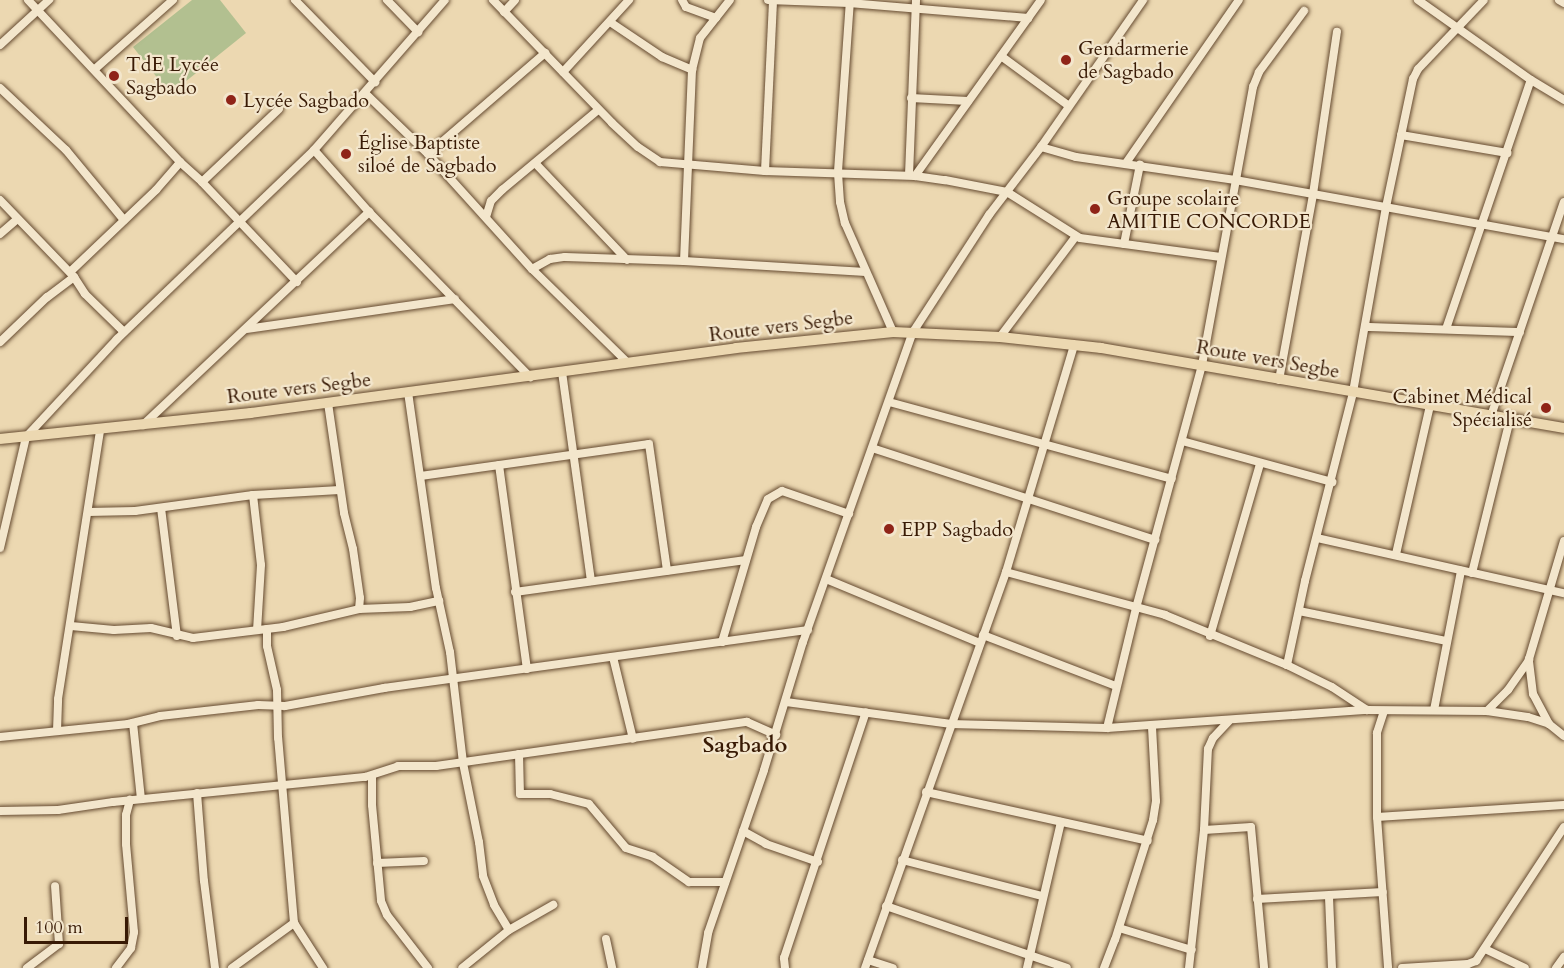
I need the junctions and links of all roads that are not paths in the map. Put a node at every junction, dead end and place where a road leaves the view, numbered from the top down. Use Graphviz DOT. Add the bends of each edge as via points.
graph roads {
  1 [pos="28,0"];
  2 [pos="49,0"];
  3 [pos="173,0"];
  4 [pos="295,0"];
  5 [pos="387,0"];
  6 [pos="445,0"];
  7 [pos="493,0"];
  8 [pos="515,0"];
  9 [pos="629,0"];
  10 [pos="682,0"];
  11 [pos="730,0"];
  12 [pos="768,0"];
  13 [pos="773,0"];
  14 [pos="1041,0"];
  15 [pos="1143,0"];
  16 [pos="1239,0"];
  17 [pos="1418,0"];
  18 [pos="1484,0"];
  19 [pos="1560,0"];
  20 [pos="849,2"];
  21 [pos="1564,3"];
  22 [pos="916,4"];
  23 [pos="38,10"];
  24 [pos="1304,11"];
  25 [pos="504,12"];
  26 [pos="716,18"];
  27 [pos="1028,18"];
  28 [pos="610,22"];
  29 [pos="1457,28"];
  30 [pos="418,32"];
  31 [pos="1337,32"];
  32 [pos="0,45"];
  33 [pos="545,53"];
  34 [pos="1002,56"];
  35 [pos="95,69"];
  36 [pos="692,70"];
  37 [pos="564,72"];
  38 [pos="1531,80"];
  39 [pos="375,82"];
  40 [pos="0,88"];
  41 [pos="365,93"];
  42 [pos="911,98"];
  43 [pos="1564,100"];
  44 [pos="968,101"];
  45 [pos="1069,106"];
  46 [pos="279,109"];
  47 [pos="598,110"];
  48 [pos="1401,135"];
  49 [pos="1041,147"];
  50 [pos="314,150"];
  51 [pos="1507,153"];
  52 [pos="428,154"];
  53 [pos="180,162"];
  54 [pos="1126,163"];
  55 [pos="536,164"];
  56 [pos="1140,165"];
  57 [pos="687,166"];
  58 [pos="765,171"];
  59 [pos="838,173"];
  60 [pos="912,176"];
  61 [pos="1235,180"];
  62 [pos="202,182"];
  63 [pos="1007,192"];
  64 [pos="1313,194"];
  65 [pos="0,200"];
  66 [pos="1564,202"];
  67 [pos="1386,207"];
  68 [pos="369,212"];
  69 [pos="486,217"];
  70 [pos="17,219"];
  71 [pos="124,220"];
  72 [pos="238,222"];
  73 [pos="1483,224"];
  74 [pos="0,234"];
  75 [pos="1076,236"];
  76 [pos="1553,237"];
  77 [pos="1564,239"];
  78 [pos="1124,244"];
  79 [pos="1221,257"];
  80 [pos="627,260"];
  81 [pos="684,261"];
  82 [pos="532,269"];
  83 [pos="866,272"];
  84 [pos="71,275"];
  85 [pos="297,282"];
  86 [pos="455,299"];
  87 [pos="1366,327"];
  88 [pos="247,329"];
  89 [pos="1446,329"];
  90 [pos="124,332"];
  91 [pos="892,332"];
  92 [pos="913,332"];
  93 [pos="1520,332"];
  94 [pos="1000,337"];
  95 [pos="0,342"];
  96 [pos="1074,345"];
  97 [pos="628,363"];
  98 [pos="1202,365"];
  99 [pos="562,372"];
  100 [pos="530,377"];
  101 [pos="1279,380"];
  102 [pos="408,392"];
  103 [pos="1353,393"];
  104 [pos="889,402"];
  105 [pos="328,403"];
  106 [pos="1430,405"];
  107 [pos="1491,416"];
  108 [pos="1510,419"];
  109 [pos="143,425"];
  110 [pos="1564,428"];
  111 [pos="100,430"];
  112 [pos="26,437"];
  113 [pos="0,439"];
  114 [pos="1182,441"];
  115 [pos="1045,446"];
  116 [pos="872,448"];
  117 [pos="573,454"];
  118 [pos="1260,464"];
  119 [pos="498,465"];
  120 [pos="421,476"];
  121 [pos="1173,479"];
  122 [pos="1332,482"];
  123 [pos="340,490"];
  124 [pos="253,495"];
  125 [pos="1029,498"];
  126 [pos="161,508"];
  127 [pos="88,513"];
  128 [pos="849,514"];
  129 [pos="1,535"];
  130 [pos="1317,538"];
  131 [pos="1155,540"];
  132 [pos="1564,541"];
  133 [pos="0,548"];
  134 [pos="1396,554"];
  135 [pos="746,560"];
  136 [pos="667,571"];
  137 [pos="1461,571"];
  138 [pos="1006,572"];
  139 [pos="1472,573"];
  140 [pos="825,579"];
  141 [pos="591,581"];
  142 [pos="1550,590"];
  143 [pos="515,592"];
  144 [pos="1564,593"];
  145 [pos="439,601"];
  146 [pos="1136,608"];
  147 [pos="359,609"];
  148 [pos="1299,611"];
  149 [pos="70,626"];
  150 [pos="267,629"];
  151 [pos="257,630"];
  152 [pos="808,630"];
  153 [pos="177,636"];
  154 [pos="1210,636"];
  155 [pos="981,639"];
  156 [pos="1447,641"];
  157 [pos="722,642"];
  158 [pos="613,657"];
  159 [pos="1529,659"];
  160 [pos="1287,665"];
  161 [pos="527,669"];
  162 [pos="452,680"];
  163 [pos="1116,686"];
  164 [pos="786,702"];
  165 [pos="277,706"];
  166 [pos="1367,710"];
  167 [pos="1434,710"];
  168 [pos="1384,711"];
  169 [pos="1487,711"];
  170 [pos="866,712"];
  171 [pos="1229,721"];
  172 [pos="134,723"];
  173 [pos="950,724"];
  174 [pos="1550,724"];
  175 [pos="1152,726"];
  176 [pos="1107,728"];
  177 [pos="57,731"];
  178 [pos="776,735"];
  179 [pos="1564,736"];
  180 [pos="0,737"];
  181 [pos="633,739"];
  182 [pos="519,754"];
  183 [pos="463,763"];
  184 [pos="372,776"];
  185 [pos="282,785"];
  186 [pos="926,792"];
  187 [pos="197,793"];
  188 [pos="141,799"];
  189 [pos="130,800"];
  190 [pos="1564,805"];
  191 [pos="0,811"];
  192 [pos="1377,817"];
  193 [pos="1061,822"];
  194 [pos="1564,827"];
  195 [pos="1204,830"];
  196 [pos="743,831"];
  197 [pos="1148,841"];
  198 [pos="902,860"];
  199 [pos="424,861"];
  200 [pos="818,862"];
  201 [pos="377,863"];
  202 [pos="725,882"];
  203 [pos="55,886"];
  204 [pos="1383,892"];
  205 [pos="1042,896"];
  206 [pos="1329,897"];
  207 [pos="1257,899"];
  208 [pos="553,905"];
  209 [pos="886,906"];
  210 [pos="294,923"];
  211 [pos="1119,928"];
  212 [pos="509,930"];
  213 [pos="606,939"];
  214 [pos="1485,949"];
  215 [pos="1192,950"];
  216 [pos="1030,955"];
  217 [pos="1564,957"];
  218 [pos="866,964"];
  219 [pos="27,968"];
  220 [pos="116,968"];
  221 [pos="215,968"];
  222 [pos="232,968"];
  223 [pos="323,968"];
  224 [pos="428,968"];
  225 [pos="462,968"];
  226 [pos="612,968"];
  227 [pos="702,968"];
  228 [pos="785,968"];
  229 [pos="893,968"];
  230 [pos="1027,968"];
  231 [pos="1067,968"];
  232 [pos="1104,968"];
  233 [pos="1189,968"];
  234 [pos="1264,968"];
  235 [pos="1332,968"];
  236 [pos="1388,968"];
  237 [pos="1402,968"];
  238 [pos="1525,968"];
  239 [pos="1556,968"];
  1 -- 23 [label="street"];
  2 -- 23 [label="street"];
  3 -- 35 [label="street"];
  4 -- 39 [label="street"];
  5 -- 30 [label="street"];
  6 -- 30 [label="street"];
  7 -- 25 [label="street"];
  8 -- 25 [label="street"];
  9 -- 28 [label="street"];
  10 -- 26 [label="street" via="686,6"];
  11 -- 26 [label="street"];
  12 -- 13 [label="street"];
  13 -- 20 [label="street"];
  13 -- 58 [label="street"];
  14 -- 27 [label="street"];
  15 -- 45 [label="street"];
  16 -- 54 [label="street"];
  17 -- 29 [label="street"];
  18 -- 29 [label="street"];
  19 -- 21 [label="street"];
  20 -- 22 [label="street"];
  20 -- 59 [label="street"];
  22 -- 27 [label="street"];
  22 -- 42 [label="street"];
  23 -- 32 [label="street"];
  23 -- 35 [label="street"];
  24 -- 61 [label="street" via="1255,80"];
  25 -- 33 [label="street"];
  26 -- 36 [label="street" via="700,38"];
  27 -- 34 [label="street"];
  28 -- 36 [label="street" via="662,57"];
  28 -- 37 [label="street"];
  29 -- 38 [label="street"];
  29 -- 48 [label="street" via="1416,71"];
  30 -- 39 [label="street"];
  31 -- 64 [label="street"];
  33 -- 37 [label="street"];
  33 -- 52 [label="street"];
  34 -- 44 [label="street"];
  34 -- 45 [label="street"];
  35 -- 53 [label="street"];
  36 -- 57 [label="street"];
  37 -- 47 [label="street"];
  38 -- 43 [label="street"];
  38 -- 51 [label="street"];
  39 -- 41 [label="street"];
  40 -- 71 [label="street" via="66,150"];
  41 -- 50 [label="street"];
  41 -- 52 [label="street"];
  42 -- 44 [label="street"];
  42 -- 60 [label="street"];
  44 -- 60 [label="street"];
  45 -- 49 [label="street"];
  46 -- 62 [label="street"];
  47 -- 55 [label="street"];
  47 -- 57 [label="street" via="650,158"];
  48 -- 51 [label="street"];
  48 -- 67 [label="street"];
  49 -- 54 [label="street" via="1076,157"];
  49 -- 63 [label="street"];
  50 -- 68 [label="street"];
  50 -- 72 [label="street"];
  51 -- 73 [label="street"];
  52 -- 69 [label="street"];
  53 -- 62 [label="street"];
  53 -- 71 [label="street"];
  54 -- 56 [label="street"];
  55 -- 69 [label="street" via="491,201"];
  55 -- 80 [label="street"];
  56 -- 61 [label="street"];
  56 -- 78 [label="street"];
  57 -- 58 [label="street"];
  57 -- 81 [label="street"];
  58 -- 59 [label="street"];
  59 -- 60 [label="street"];
  59 -- 83 [label="street" via="842,216"];
  60 -- 63 [label="street"];
  61 -- 64 [label="street"];
  61 -- 79 [label="street"];
  62 -- 72 [label="street"];
  63 -- 75 [label="street"];
  63 -- 92 [label="street"];
  64 -- 67 [label="street"];
  64 -- 101 [label="street"];
  65 -- 70 [label="street"];
  66 -- 76 [label="street"];
  67 -- 73 [label="street"];
  67 -- 87 [label="street"];
  68 -- 85 [label="street"];
  68 -- 86 [label="street"];
  69 -- 82 [label="street"];
  70 -- 74 [label="street"];
  70 -- 84 [label="street"];
  71 -- 84 [label="street"];
  72 -- 85 [label="street"];
  72 -- 90 [label="street"];
  73 -- 76 [label="street"];
  73 -- 89 [label="street"];
  75 -- 78 [label="street"];
  75 -- 94 [label="street"];
  76 -- 77 [label="street"];
  76 -- 93 [label="street"];
  78 -- 79 [label="street"];
  79 -- 98 [label="street"];
  80 -- 81 [label="street"];
  80 -- 82 [label="street" via="565,257 550,259"];
  81 -- 83 [label="street"];
  82 -- 97 [label="street"];
  83 -- 91 [label="street"];
  84 -- 90 [label="street"];
  84 -- 95 [label="street"];
  85 -- 88 [label="street"];
  86 -- 88 [label="street"];
  86 -- 100 [label="street"];
  87 -- 89 [label="street"];
  87 -- 103 [label="street"];
  88 -- 109 [label="street"];
  89 -- 93 [label="street"];
  90 -- 112 [label="street"];
  91 -- 92 [label="main road, Route vers Segbe"];
  91 -- 97 [label="main road, Route vers Segbe"];
  92 -- 94 [label="main road, Route vers Segbe"];
  92 -- 104 [label="street"];
  93 -- 107 [label="street"];
  94 -- 96 [label="main road, Route vers Segbe"];
  96 -- 98 [label="main road, Route vers Segbe"];
  96 -- 115 [label="street"];
  97 -- 99 [label="main road, Route vers Segbe"];
  98 -- 101 [label="main road, Route vers Segbe"];
  98 -- 114 [label="street"];
  99 -- 100 [label="main road, Route vers Segbe"];
  99 -- 117 [label="street"];
  100 -- 102 [label="main road, Route vers Segbe"];
  101 -- 103 [label="main road, Route vers Segbe"];
  102 -- 105 [label="main road, Route vers Segbe"];
  102 -- 120 [label="street"];
  103 -- 106 [label="main road, Route vers Segbe"];
  103 -- 122 [label="street"];
  104 -- 115 [label="street"];
  104 -- 116 [label="street"];
  105 -- 109 [label="main road, Route vers Segbe"];
  105 -- 123 [label="street"];
  106 -- 107 [label="main road, Route vers Segbe"];
  106 -- 134 [label="street"];
  107 -- 108 [label="main road, Route vers Segbe"];
  108 -- 110 [label="main road, Route vers Segbe"];
  108 -- 139 [label="street"];
  109 -- 111 [label="main road, Route vers Segbe"];
  111 -- 112 [label="main road, Route vers Segbe"];
  111 -- 127 [label="street"];
  112 -- 113 [label="main road, Route vers Segbe"];
  112 -- 129 [label="street"];
  114 -- 118 [label="street"];
  114 -- 121 [label="street"];
  115 -- 121 [label="street"];
  115 -- 125 [label="street"];
  116 -- 125 [label="street"];
  116 -- 128 [label="street"];
  117 -- 119 [label="street"];
  117 -- 136 [label="street" via="649,444"];
  117 -- 141 [label="street"];
  118 -- 122 [label="street"];
  118 -- 154 [label="street"];
  119 -- 120 [label="street"];
  119 -- 143 [label="street"];
  120 -- 145 [label="street"];
  121 -- 131 [label="street"];
  122 -- 130 [label="street"];
  123 -- 124 [label="street"];
  123 -- 147 [label="street" via="353,549"];
  124 -- 126 [label="street"];
  124 -- 151 [label="street" via="261,565"];
  125 -- 131 [label="street"];
  125 -- 138 [label="street"];
  126 -- 127 [label="street"];
  126 -- 153 [label="street"];
  127 -- 149 [label="street"];
  128 -- 135 [label="street" via="778,492 762,511"];
  128 -- 140 [label="street"];
  129 -- 133 [label="street"];
  130 -- 134 [label="street"];
  130 -- 148 [label="street"];
  131 -- 146 [label="street"];
  132 -- 142 [label="street"];
  134 -- 137 [label="street"];
  135 -- 136 [label="street"];
  135 -- 157 [label="street"];
  136 -- 141 [label="street"];
  137 -- 139 [label="street"];
  137 -- 156 [label="street"];
  138 -- 146 [label="street"];
  138 -- 155 [label="street"];
  139 -- 142 [label="street"];
  140 -- 152 [label="street"];
  140 -- 155 [label="street"];
  141 -- 143 [label="street"];
  142 -- 144 [label="street"];
  142 -- 159 [label="street"];
  143 -- 161 [label="street"];
  145 -- 147 [label="street" via="410,607"];
  145 -- 162 [label="street"];
  146 -- 154 [label="street" via="1165,615"];
  146 -- 163 [label="street"];
  147 -- 150 [label="street"];
  148 -- 156 [label="street"];
  148 -- 160 [label="street"];
  149 -- 153 [label="street" via="151,628"];
  149 -- 177 [label="street"];
  150 -- 151 [label="street"];
  150 -- 165 [label="street"];
  151 -- 153 [label="street" via="193,638"];
  152 -- 157 [label="street"];
  152 -- 164 [label="street"];
  154 -- 160 [label="street"];
  155 -- 163 [label="street"];
  155 -- 173 [label="street"];
  156 -- 167 [label="street"];
  157 -- 158 [label="street"];
  158 -- 161 [label="street"];
  158 -- 181 [label="street"];
  159 -- 169 [label="street" via="1509,690"];
  159 -- 174 [label="street" via="1533,694"];
  160 -- 166 [label="street"];
  161 -- 162 [label="street"];
  162 -- 165 [label="street"];
  162 -- 183 [label="street"];
  163 -- 176 [label="street"];
  164 -- 170 [label="street"];
  164 -- 178 [label="street"];
  165 -- 172 [label="street" via="160,716"];
  165 -- 185 [label="street"];
  166 -- 168 [label="street"];
  166 -- 171 [label="street"];
  167 -- 168 [label="street"];
  167 -- 169 [label="street"];
  168 -- 192 [label="street" via="1377,733"];
  169 -- 174 [label="street"];
  170 -- 173 [label="street"];
  170 -- 200 [label="street"];
  171 -- 175 [label="street"];
  171 -- 195 [label="street" via="1208,749"];
  172 -- 177 [label="street"];
  172 -- 188 [label="street"];
  173 -- 176 [label="street"];
  173 -- 186 [label="street"];
  174 -- 179 [label="street"];
  175 -- 176 [label="street"];
  175 -- 197 [label="street" via="1156,801"];
  177 -- 180 [label="street"];
  178 -- 181 [label="street" via="747,722"];
  178 -- 196 [label="street"];
  181 -- 182 [label="street"];
  182 -- 183 [label="street"];
  182 -- 202 [label="street" via="520,794 550,794 589,804 626,848 653,857 689,882"];
  183 -- 184 [label="street" via="398,766"];
  183 -- 212 [label="street" via="485,886"];
  184 -- 185 [label="street"];
  184 -- 201 [label="street"];
  185 -- 187 [label="street"];
  185 -- 210 [label="street"];
  186 -- 193 [label="street"];
  186 -- 198 [label="street"];
  187 -- 188 [label="street"];
  187 -- 221 [label="street"];
  188 -- 189 [label="street"];
  189 -- 191 [label="street" via="58,810"];
  189 -- 220 [label="street" via="125,836 134,932 131,948"];
  190 -- 192 [label="street"];
  192 -- 204 [label="street"];
  193 -- 197 [label="street"];
  193 -- 205 [label="street"];
  194 -- 214 [label="street"];
  195 -- 207 [label="street" via="1251,827"];
  195 -- 215 [label="street"];
  196 -- 200 [label="street" via="766,844"];
  196 -- 202 [label="street"];
  197 -- 211 [label="street"];
  198 -- 205 [label="street"];
  198 -- 209 [label="street"];
  199 -- 201 [label="street"];
  200 -- 228 [label="street" via="784,958"];
  201 -- 224 [label="street" via="379,891 387,915"];
  202 -- 227 [label="street" via="708,933"];
  203 -- 219 [label="street" via="59,944"];
  204 -- 206 [label="street"];
  204 -- 236 [label="street"];
  205 -- 216 [label="street"];
  206 -- 207 [label="street"];
  206 -- 235 [label="street"];
  207 -- 234 [label="street"];
  208 -- 212 [label="street"];
  209 -- 216 [label="street"];
  209 -- 218 [label="street"];
  210 -- 222 [label="street"];
  210 -- 223 [label="street"];
  211 -- 215 [label="street"];
  211 -- 232 [label="street"];
  212 -- 225 [label="street"];
  213 -- 226 [label="street"];
  214 -- 237 [label="street" via="1476,961 1468,964"];
  214 -- 238 [label="street"];
  215 -- 233 [label="street"];
  216 -- 230 [label="street"];
  216 -- 231 [label="street"];
  217 -- 239 [label="street"];
  218 -- 229 [label="street"];
}
